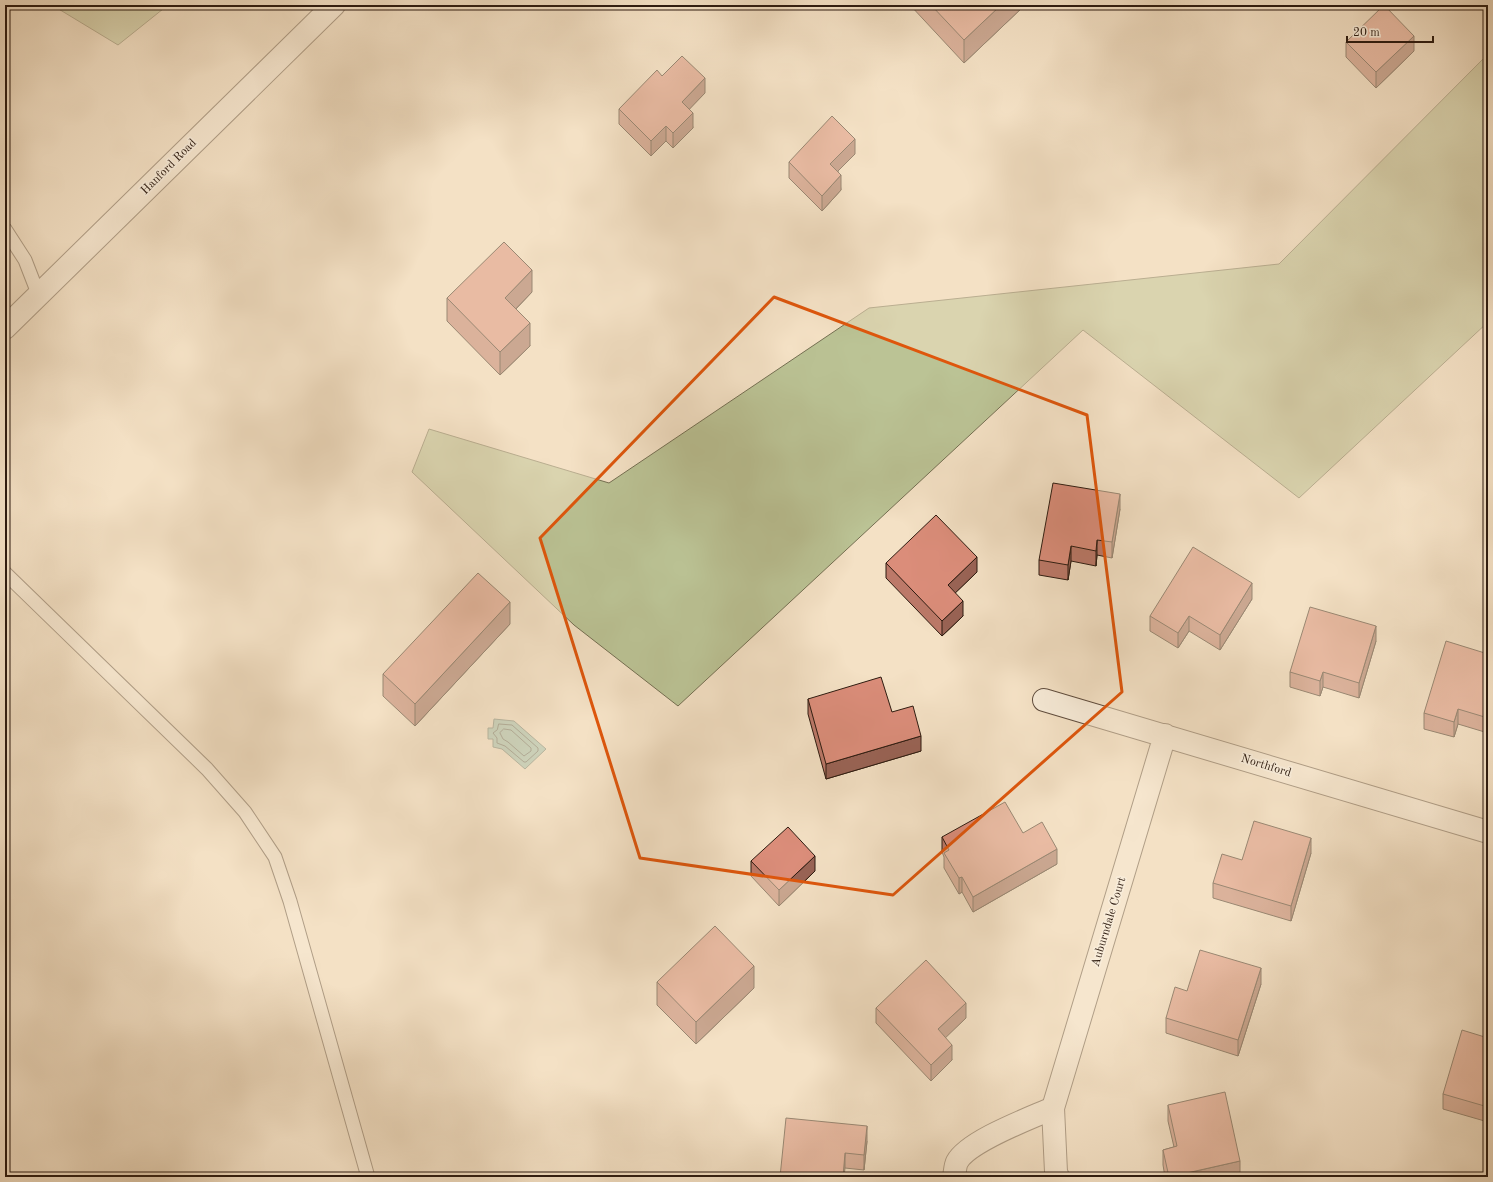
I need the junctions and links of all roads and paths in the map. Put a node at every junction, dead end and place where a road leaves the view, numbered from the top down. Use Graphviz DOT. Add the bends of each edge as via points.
graph roads {
  1 [pos="334,5"];
  2 [pos="5,229"];
  3 [pos="39,296"];
  4 [pos="5,328"];
  5 [pos="5,573"];
  6 [pos="1044,700"];
  7 [pos="1165,735"];
  8 [pos="1488,832"];
  9 [pos="1053,1108"];
  10 [pos="368,1177"];
  11 [pos="954,1177"];
  12 [pos="1058,1177"];
  1 -- 3 [label="street, Hanford Road"];
  2 -- 3 [label="lane" via="25,260"];
  3 -- 4 [label="street, Hanford Road"];
  5 -- 10 [label="lane" via="207,769 246,812 275,857 290,901"];
  6 -- 7 [label="street, Northford"];
  7 -- 8 [label="street, Northford"];
  7 -- 9 [label="street, Auburndale Court"];
  9 -- 11 [label="street" via="990,1136 966,1151 957,1162"];
  9 -- 12 [label="street, Auburndale Court"];
}
